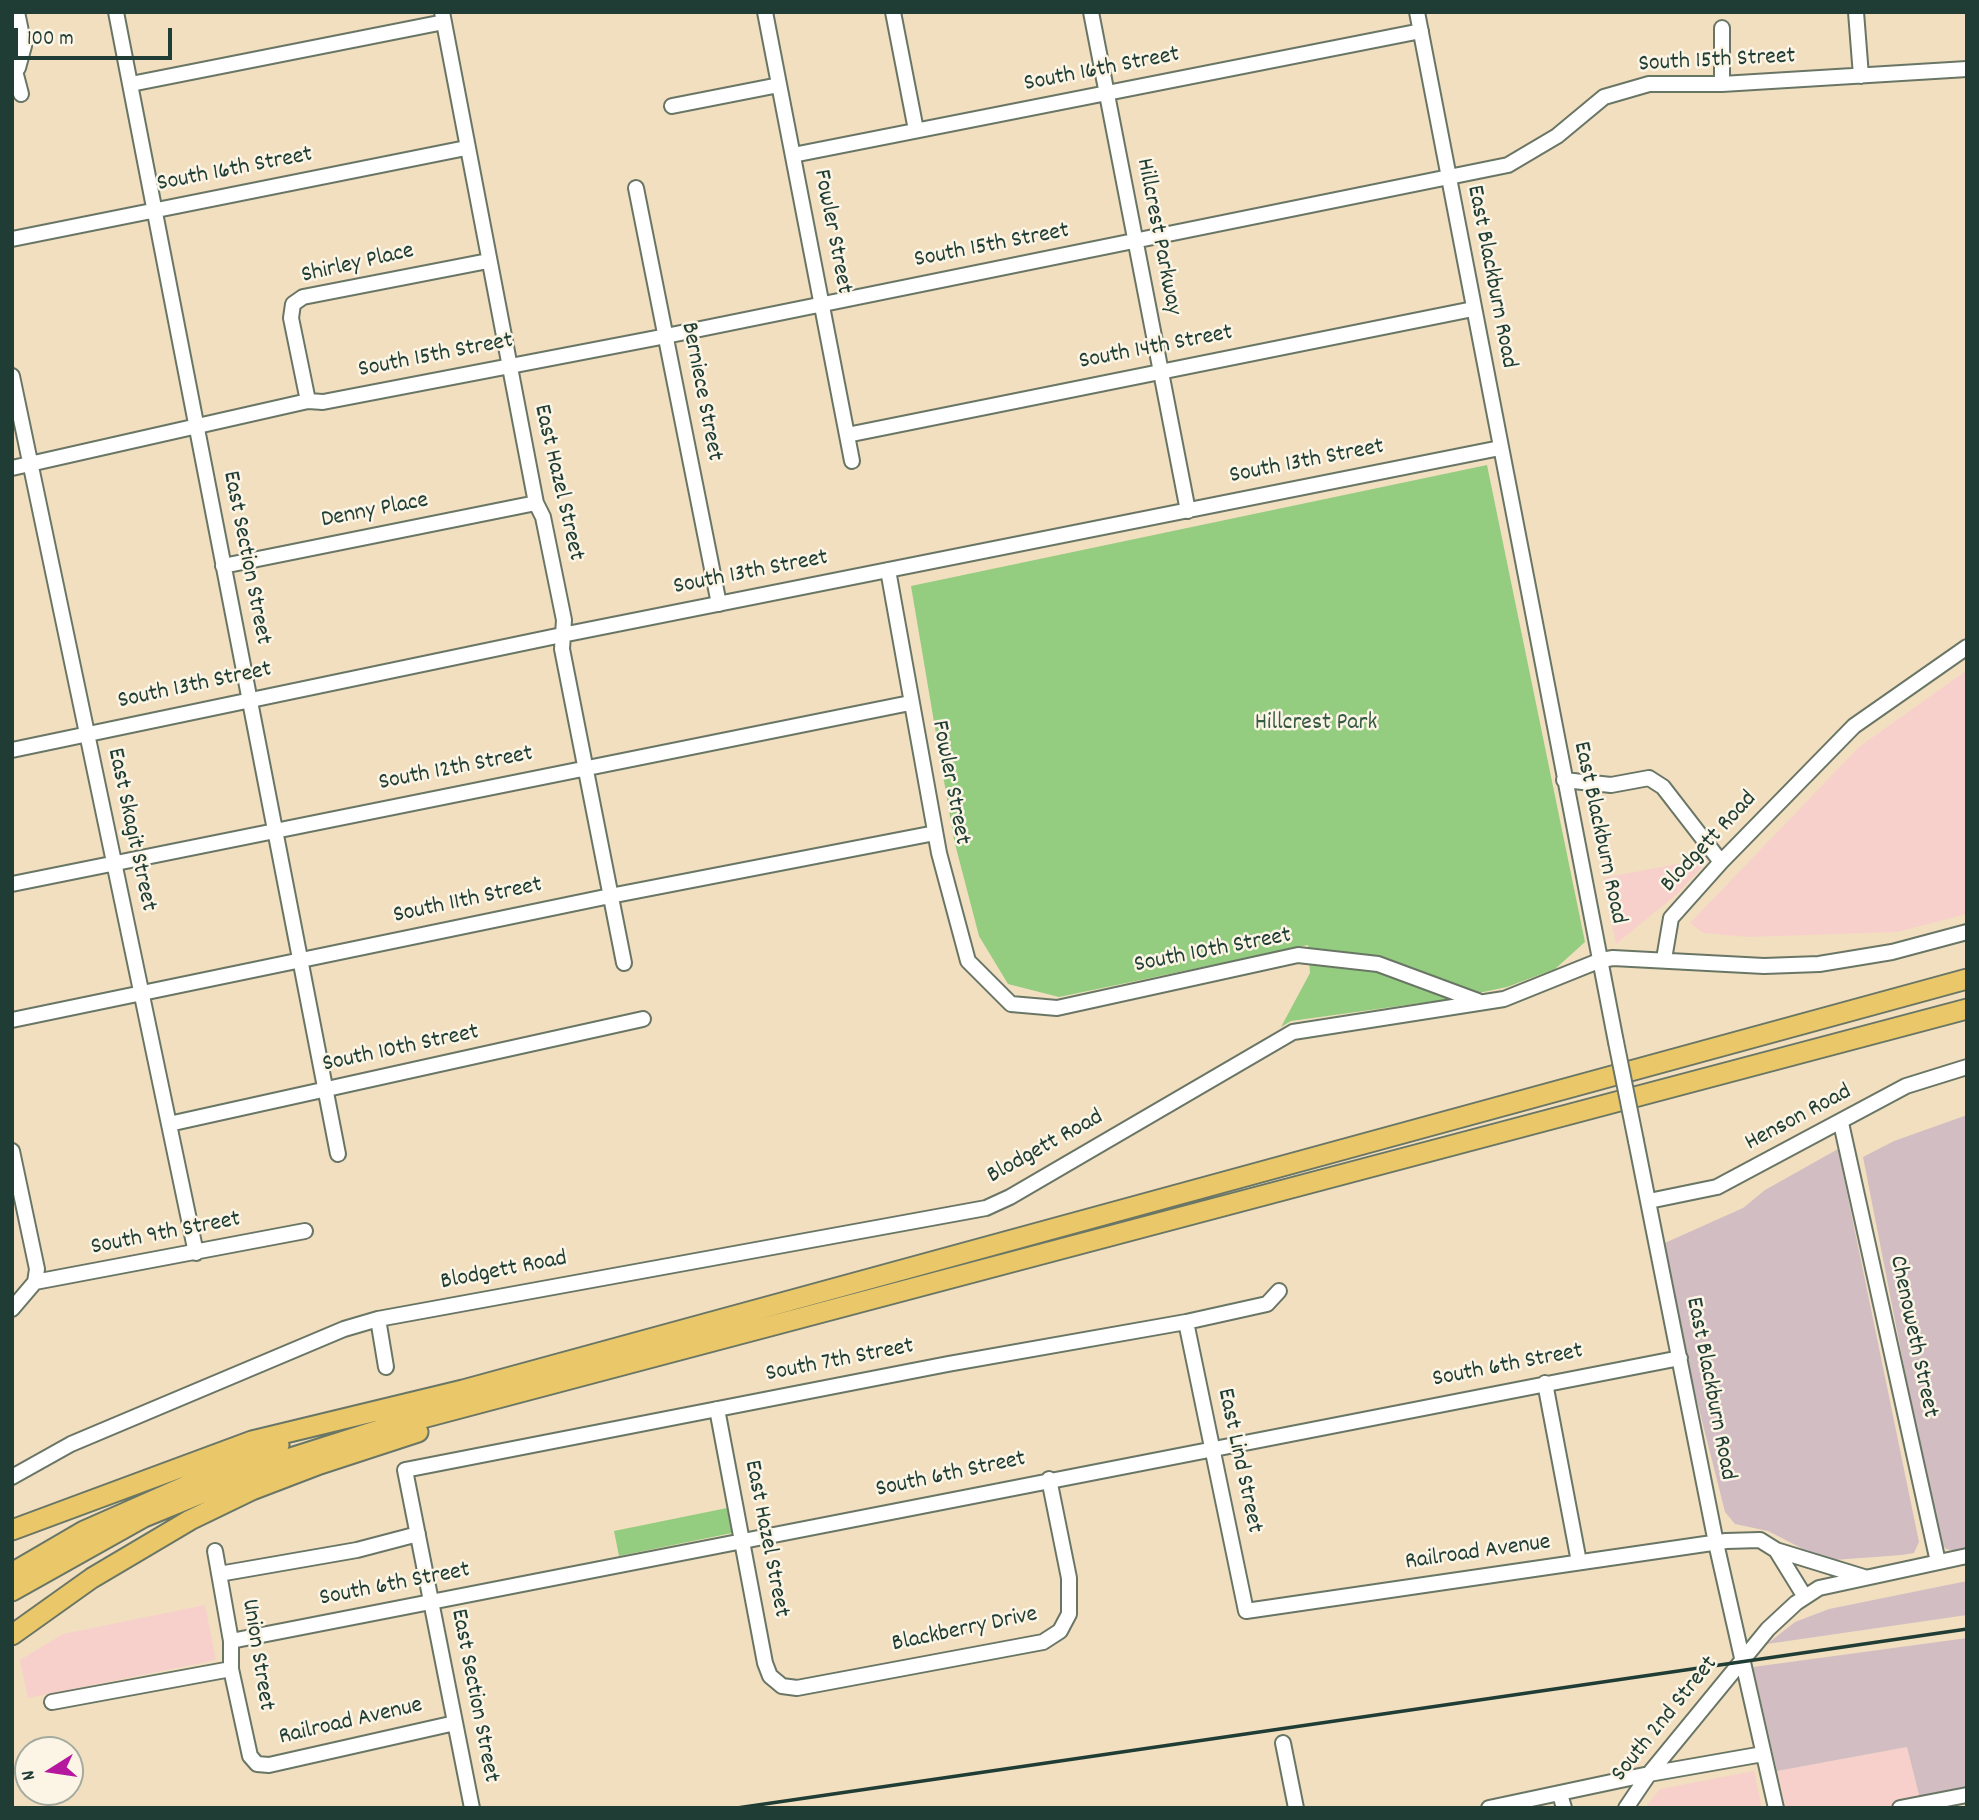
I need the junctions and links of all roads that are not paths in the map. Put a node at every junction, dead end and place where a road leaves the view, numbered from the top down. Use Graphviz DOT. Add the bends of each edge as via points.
graph roads {
  1 [pos="17,12"];
  2 [pos="116,12"];
  3 [pos="765,12"];
  4 [pos="893,12"];
  5 [pos="1091,12"];
  6 [pos="1417,12"];
  7 [pos="1856,12"];
  8 [pos="443,17"];
  9 [pos="1722,28"];
  10 [pos="1421,32"];
  11 [pos="1967,69"];
  12 [pos="14,71"];
  13 [pos="1861,76"];
  14 [pos="131,84"];
  15 [pos="1722,84"];
  16 [pos="779,85"];
  17 [pos="21,94"];
  18 [pos="1106,94"];
  19 [pos="672,106"];
  20 [pos="916,130"];
  21 [pos="467,148"];
  22 [pos="793,155"];
  23 [pos="1448,178"];
  24 [pos="636,188"];
  25 [pos="154,211"];
  26 [pos="12,239"];
  27 [pos="1134,242"];
  28 [pos="488,261"];
  29 [pos="821,304"];
  30 [pos="1473,309"];
  31 [pos="665,336"];
  32 [pos="509,366"];
  33 [pos="1160,371"];
  34 [pos="12,376"];
  35 [pos="308,401"];
  36 [pos="196,426"];
  37 [pos="847,435"];
  38 [pos="1500,448"];
  39 [pos="852,461"];
  40 [pos="31,465"];
  41 [pos="12,468"];
  42 [pos="536,503"];
  43 [pos="1188,511"];
  44 [pos="223,566"];
  45 [pos="888,570"];
  46 [pos="719,604"];
  47 [pos="563,635"];
  48 [pos="1967,647"];
  49 [pos="248,700"];
  50 [pos="910,703"];
  51 [pos="87,733"];
  52 [pos="12,750"];
  53 [pos="586,767"];
  54 [pos="1563,779"];
  55 [pos="274,830"];
  56 [pos="935,833"];
  57 [pos="114,862"];
  58 [pos="1721,862"];
  59 [pos="12,884"];
  60 [pos="610,896"];
  61 [pos="1967,932"];
  62 [pos="1664,958"];
  63 [pos="301,959"];
  64 [pos="1601,960"];
  65 [pos="968,961"];
  66 [pos="624,963"];
  67 [pos="1967,979"];
  68 [pos="141,993"];
  69 [pos="1479,1002"];
  70 [pos="1967,1009"];
  71 [pos="643,1019"];
  72 [pos="12,1020"];
  73 [pos="1967,1067"];
  74 [pos="328,1089"];
  75 [pos="1841,1123"];
  76 [pos="169,1124"];
  77 [pos="13,1153"];
  78 [pos="338,1154"];
  79 [pos="1649,1201"];
  80 [pos="305,1231"];
  81 [pos="196,1253"];
  82 [pos="35,1282"];
  83 [pos="1279,1290"];
  84 [pos="12,1309"];
  85 [pos="379,1319"];
  86 [pos="1186,1322"];
  87 [pos="1680,1358"];
  88 [pos="386,1367"];
  89 [pos="608,1369"];
  90 [pos="1545,1383"];
  91 [pos="717,1409"];
  92 [pos="346,1420"];
  93 [pos="1211,1448"];
  94 [pos="405,1470"];
  95 [pos="12,1476"];
  96 [pos="1049,1479"];
  97 [pos="12,1530"];
  98 [pos="418,1534"];
  99 [pos="743,1542"];
  100 [pos="1716,1543"];
  101 [pos="1776,1550"];
  102 [pos="215,1551"];
  103 [pos="1967,1556"];
  104 [pos="1580,1562"];
  105 [pos="1938,1562"];
  106 [pos="12,1573"];
  107 [pos="219,1574"];
  108 [pos="1864,1577"];
  109 [pos="12,1591"];
  110 [pos="1805,1597"];
  111 [pos="432,1602"];
  112 [pos="1246,1611"];
  113 [pos="12,1635"];
  114 [pos="231,1641"];
  115 [pos="1742,1662"];
  116 [pos="231,1669"];
  117 [pos="771,1676"];
  118 [pos="52,1702"];
  119 [pos="455,1723"];
  120 [pos="1283,1743"];
  121 [pos="1763,1754"];
  122 [pos="257,1764"];
  123 [pos="1649,1773"];
  124 [pos="1967,1794"];
  125 [pos="1562,1801"];
  126 [pos="471,1808"];
  127 [pos="1296,1808"];
  128 [pos="1489,1808"];
  129 [pos="1626,1808"];
  130 [pos="1776,1808"];
  131 [pos="1900,1808"];
  1 -- 12 [label="street" via="24,46"];
  2 -- 14 [label="street, East Section Street"];
  3 -- 16 [label="street, Fowler Street"];
  4 -- 20 [label="street"];
  5 -- 18 [label="street, Hillcrest Parkway"];
  6 -- 10 [label="street, East Blackburn Road"];
  7 -- 13 [label="street"];
  8 -- 14 [label="street"];
  8 -- 21 [label="street, East Hazel Street"];
  9 -- 15 [label="street"];
  10 -- 18 [label="street, South 16th Street"];
  10 -- 23 [label="street, East Blackburn Road"];
  11 -- 13 [label="street, South 15th Street"];
  12 -- 17 [label="street"];
  13 -- 15 [label="street, South 15th Street"];
  14 -- 25 [label="street, East Section Street"];
  15 -- 23 [label="street, South 15th Street" via="1649,84 1604,97 1557,136 1508,165"];
  16 -- 19 [label="street"];
  16 -- 22 [label="street, Fowler Street"];
  18 -- 20 [label="street, South 16th Street"];
  18 -- 27 [label="street, Hillcrest Parkway"];
  20 -- 22 [label="street, South 16th Street"];
  21 -- 25 [label="street, South 16th Street"];
  21 -- 28 [label="street, East Hazel Street"];
  22 -- 29 [label="street, Fowler Street"];
  23 -- 27 [label="street, South 15th Street"];
  23 -- 30 [label="street, East Blackburn Road"];
  24 -- 31 [label="street, Berniece Street"];
  25 -- 26 [label="street, South 16th Street"];
  25 -- 36 [label="street, East Section Street"];
  27 -- 29 [label="street, South 15th Street"];
  27 -- 33 [label="street, Hillcrest Parkway"];
  28 -- 32 [label="street, East Hazel Street"];
  28 -- 35 [label="street, Shirley Place" via="303,297 293,304 291,318"];
  29 -- 31 [label="street, South 15th Street"];
  29 -- 37 [label="street, Fowler Street"];
  30 -- 33 [label="street, South 14th Street"];
  30 -- 38 [label="street, East Blackburn Road"];
  31 -- 32 [label="street, South 15th Street"];
  31 -- 46 [label="street, Berniece Street"];
  32 -- 35 [label="street, South 15th Street" via="323,402"];
  32 -- 42 [label="street, East Hazel Street"];
  33 -- 37 [label="street, South 14th Street"];
  33 -- 43 [label="street, Hillcrest Parkway"];
  34 -- 40 [label="street, East Skagit Street"];
  35 -- 36 [label="street, South 15th Street"];
  36 -- 40 [label="street, South 15th Street"];
  36 -- 44 [label="street, East Section Street"];
  37 -- 39 [label="street, Fowler Street"];
  38 -- 43 [label="street, South 13th Street"];
  38 -- 54 [label="street, East Blackburn Road"];
  40 -- 41 [label="street, South 15th Street"];
  40 -- 51 [label="street, East Skagit Street"];
  42 -- 44 [label="street, Denny Place"];
  42 -- 47 [label="street, East Hazel Street" via="543,517"];
  43 -- 45 [label="street, South 13th Street"];
  44 -- 49 [label="street, East Section Street"];
  45 -- 46 [label="street, South 13th Street"];
  45 -- 50 [label="street, Fowler Street"];
  46 -- 47 [label="street, South 13th Street"];
  47 -- 49 [label="street, South 13th Street"];
  47 -- 53 [label="street, East Hazel Street"];
  48 -- 58 [label="street, Blodgett Road" via="1854,726"];
  49 -- 51 [label="street, South 13th Street"];
  49 -- 55 [label="street, East Section Street"];
  50 -- 53 [label="street, South 12th Street"];
  50 -- 56 [label="street, Fowler Street"];
  51 -- 52 [label="street, South 13th Street"];
  51 -- 57 [label="street, East Skagit Street"];
  53 -- 55 [label="street, South 12th Street"];
  53 -- 60 [label="street, East Hazel Street"];
  54 -- 58 [label="street" via="1611,785 1649,778 1663,787"];
  54 -- 64 [label="street, East Blackburn Road"];
  55 -- 57 [label="street, South 12th Street"];
  55 -- 63 [label="street, East Section Street"];
  56 -- 60 [label="street, South 11th Street"];
  56 -- 65 [label="street, Fowler Street"];
  57 -- 59 [label="street, South 12th Street"];
  57 -- 68 [label="street, East Skagit Street"];
  58 -- 62 [label="street, Blodgett Road" via="1671,918"];
  60 -- 63 [label="street, South 11th Street"];
  60 -- 66 [label="street, East Hazel Street"];
  61 -- 62 [label="street" via="1892,952 1819,964 1764,966"];
  62 -- 64 [label="street, Blodgett Road"];
  63 -- 68 [label="street, South 11th Street"];
  63 -- 74 [label="street, East Section Street"];
  64 -- 69 [label="street, Blodgett Road" via="1504,999"];
  64 -- 79 [label="street, East Blackburn Road, bridge"];
  65 -- 69 [label="street, South 10th Street" via="1012,1004 1057,1008 1298,955 1378,964"];
  67 -- 92 [label="highway"];
  68 -- 72 [label="street, South 11th Street"];
  68 -- 76 [label="street, East Skagit Street"];
  69 -- 85 [label="street, Blodgett Road" via="1293,1032 986,1208"];
  70 -- 89 [label="highway"];
  71 -- 74 [label="street, South 10th Street"];
  73 -- 75 [label="street, Henson Road" via="1906,1086"];
  74 -- 76 [label="street, South 10th Street"];
  74 -- 78 [label="street, East Section Street"];
  75 -- 79 [label="street, Henson Road" via="1717,1187"];
  75 -- 105 [label="street, Chenoweth Street"];
  76 -- 81 [label="street, East Skagit Street"];
  77 -- 82 [label="street" via="37,1269"];
  79 -- 87 [label="street, East Blackburn Road"];
  80 -- 81 [label="street, South 9th Street"];
  81 -- 82 [label="street, South 9th Street"];
  82 -- 84 [label="street"];
  83 -- 86 [label="street, South 7th Street" via="1268,1304"];
  85 -- 88 [label="street"];
  85 -- 95 [label="street, Blodgett Road" via="344,1329 71,1444"];
  86 -- 91 [label="street, South 7th Street"];
  86 -- 93 [label="street, East Lind Street"];
  87 -- 90 [label="street, South 6th Street"];
  87 -- 100 [label="street, East Blackburn Road"];
  89 -- 109 [label="highway" via="385,1428 278,1462 144,1517"];
  89 -- 113 [label="highway" via="251,1490 136,1551"];
  90 -- 93 [label="street, South 6th Street"];
  90 -- 104 [label="street"];
  91 -- 94 [label="street, South 7th Street"];
  91 -- 99 [label="street, East Hazel Street"];
  92 -- 97 [label="highway" via="253,1441"];
  92 -- 106 [label="highway" via="169,1491 84,1531"];
  93 -- 96 [label="street, South 6th Street"];
  93 -- 112 [label="street, East Lind Street"];
  94 -- 98 [label="street, East Section Street"];
  96 -- 99 [label="street, South 6th Street"];
  96 -- 117 [label="street, Blackberry Drive" via="1070,1591 1069,1614 1060,1631 1043,1642 797,1688 782,1686"];
  98 -- 107 [label="street" via="357,1550"];
  98 -- 111 [label="street, East Section Street"];
  99 -- 111 [label="street, South 6th Street"];
  99 -- 117 [label="street, East Hazel Street"];
  100 -- 101 [label="street, Railroad Avenue" via="1760,1540"];
  100 -- 104 [label="street, Railroad Avenue"];
  100 -- 115 [label="street, East Blackburn Road"];
  101 -- 108 [label="street, Railroad Avenue"];
  101 -- 110 [label="street"];
  102 -- 107 [label="street, Union Street"];
  103 -- 105 [label="street, South 2nd Street"];
  104 -- 112 [label="street, Railroad Avenue"];
  105 -- 108 [label="street, South 2nd Street"];
  107 -- 114 [label="street, Union Street"];
  108 -- 110 [label="street, South 2nd Street" via="1819,1588"];
  110 -- 115 [label="street, South 2nd Street"];
  111 -- 114 [label="street, South 6th Street"];
  111 -- 119 [label="street, East Section Street"];
  114 -- 116 [label="street, Union Street"];
  115 -- 121 [label="street, East Blackburn Road"];
  115 -- 123 [label="street, South 2nd Street"];
  116 -- 118 [label="street"];
  116 -- 122 [label="street, Union Street" via="250,1756"];
  119 -- 122 [label="street, Railroad Avenue"];
  119 -- 126 [label="street, East Section Street"];
  120 -- 127 [label="street"];
  121 -- 123 [label="street"];
  121 -- 130 [label="street, East Blackburn Road"];
  123 -- 125 [label="street"];
  123 -- 129 [label="street, South 2nd Street"];
  124 -- 131 [label="street"];
  125 -- 128 [label="street"];
}
